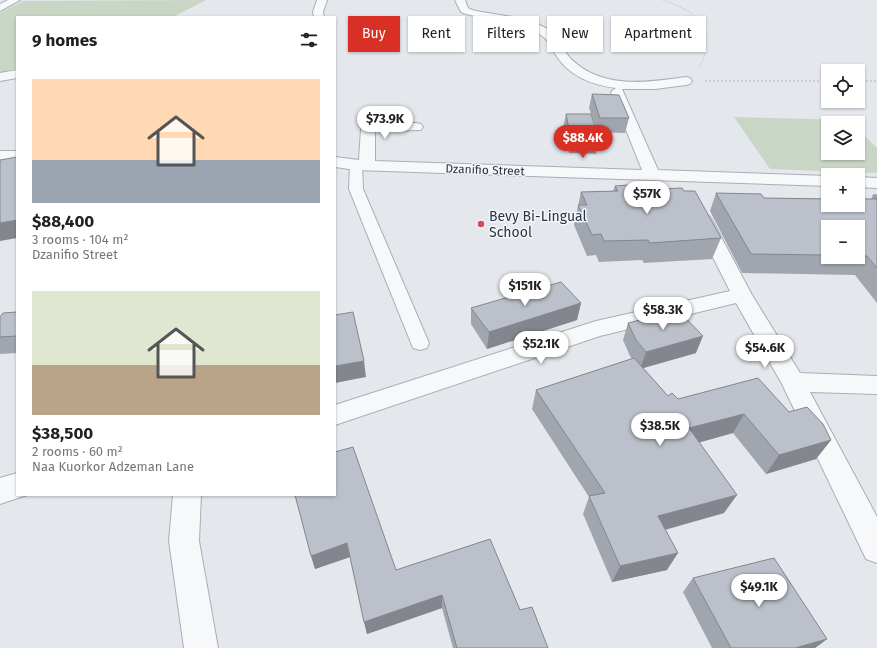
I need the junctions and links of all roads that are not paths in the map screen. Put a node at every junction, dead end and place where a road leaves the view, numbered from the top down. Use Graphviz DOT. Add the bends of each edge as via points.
graph roads {
  1 [pos="15,0"];
  2 [pos="322,0"];
  3 [pos="460,0"];
  4 [pos="0,8"];
  5 [pos="319,16"];
  6 [pos="16,74"];
  7 [pos="0,77"];
  8 [pos="686,81"];
  9 [pos="614,85"];
  10 [pos="416,126"];
  11 [pos="0,156"];
  12 [pos="16,156"];
  13 [pos="336,162"];
  14 [pos="361,165"];
  15 [pos="652,175"];
  16 [pos="681,176"];
  17 [pos="821,181"];
  18 [pos="865,182"];
  19 [pos="877,183"];
  20 [pos="742,295"];
  21 [pos="420,343"];
  22 [pos="793,382"];
  23 [pos="877,386"];
  24 [pos="336,415"];
  25 [pos="16,486"];
  26 [pos="0,491"];
  27 [pos="186,496"];
  28 [pos="877,548"];
  29 [pos="201,648"];
  1 -- 4 [label="street"];
  2 -- 5 [label="street"];
  3 -- 9 [label="street" via="464,10 469,12 528,24 541,30 554,39 564,59 576,70"];
  6 -- 7 [label="street"];
  8 -- 9 [label="street" via="644,86"];
  9 -- 15 [label="street"];
  10 -- 14 [label="street" via="368,129"];
  11 -- 12 [label="street"];
  13 -- 14 [label="street, Dzanifio Street"];
  14 -- 15 [label="street, Dzanifio Street"];
  14 -- 21 [label="lane" via="356,189"];
  15 -- 16 [label="street, Dzanifio Street"];
  16 -- 17 [label="street, Dzanifio Street"];
  16 -- 20 [label="street"];
  18 -- 19 [label="street"];
  20 -- 22 [label="street"];
  20 -- 24 [label="street" via="596,329"];
  22 -- 23 [label="street"];
  22 -- 28 [label="street"];
  25 -- 26 [label="street"];
  27 -- 29 [label="street" via="184,541"];
}
